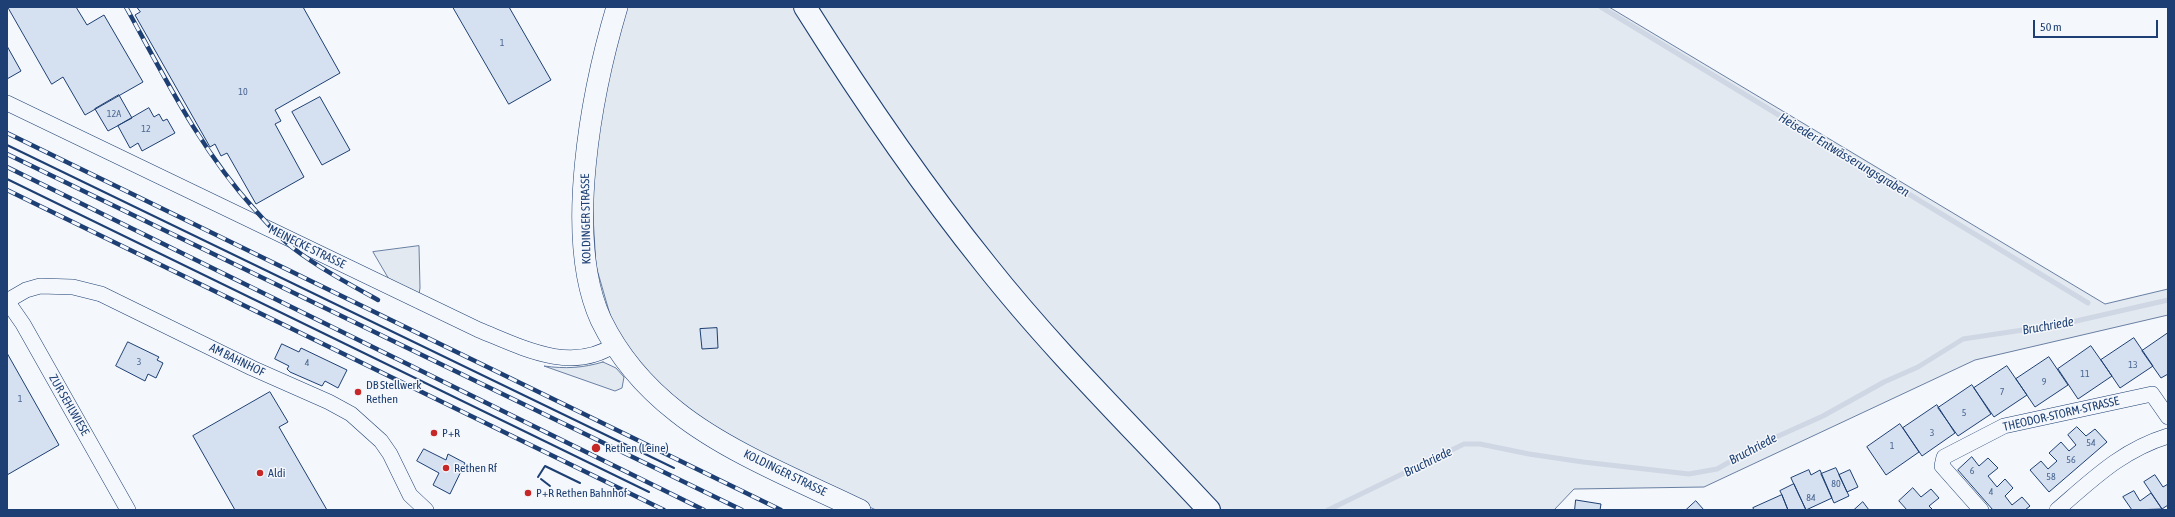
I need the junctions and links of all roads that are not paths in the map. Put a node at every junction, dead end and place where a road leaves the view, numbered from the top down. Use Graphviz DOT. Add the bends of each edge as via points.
graph roads {
  1 [pos="617,7"];
  2 [pos="805,7"];
  3 [pos="7,103"];
  4 [pos="7,301"];
  5 [pos="614,345"];
  6 [pos="2168,417"];
  7 [pos="2168,436"];
  8 [pos="128,510"];
  9 [pos="426,510"];
  10 [pos="860,510"];
  11 [pos="1209,510"];
  12 [pos="1981,510"];
  13 [pos="2057,510"];
  1 -- 5 [label="street, KOLDINGER STRASSE" via="595,94 584,179 585,263 601,319"];
  2 -- 11 [label="main road" via="851,80 921,180 986,266"];
  3 -- 5 [label="street, MEINECKE STRASSE" via="479,330 525,349 556,358 579,357 605,351"];
  4 -- 8 [label="street, ZUR SEHLWIESE" via="23,324"];
  4 -- 9 [label="street, AM BAHNHOF" via="26,290 40,286 73,287 101,294 252,368 329,402 351,414 381,441 410,495"];
  5 -- 10 [label="street, KOLDINGER STRASSE" via="633,372 654,393 707,433"];
  6 -- 12 [label="street, THEODOR-STORM-STRASSE" via="2152,394 2004,426 1944,456 1942,466"];
  7 -- 13 [label="street" via="2146,443 2112,462"];
}
